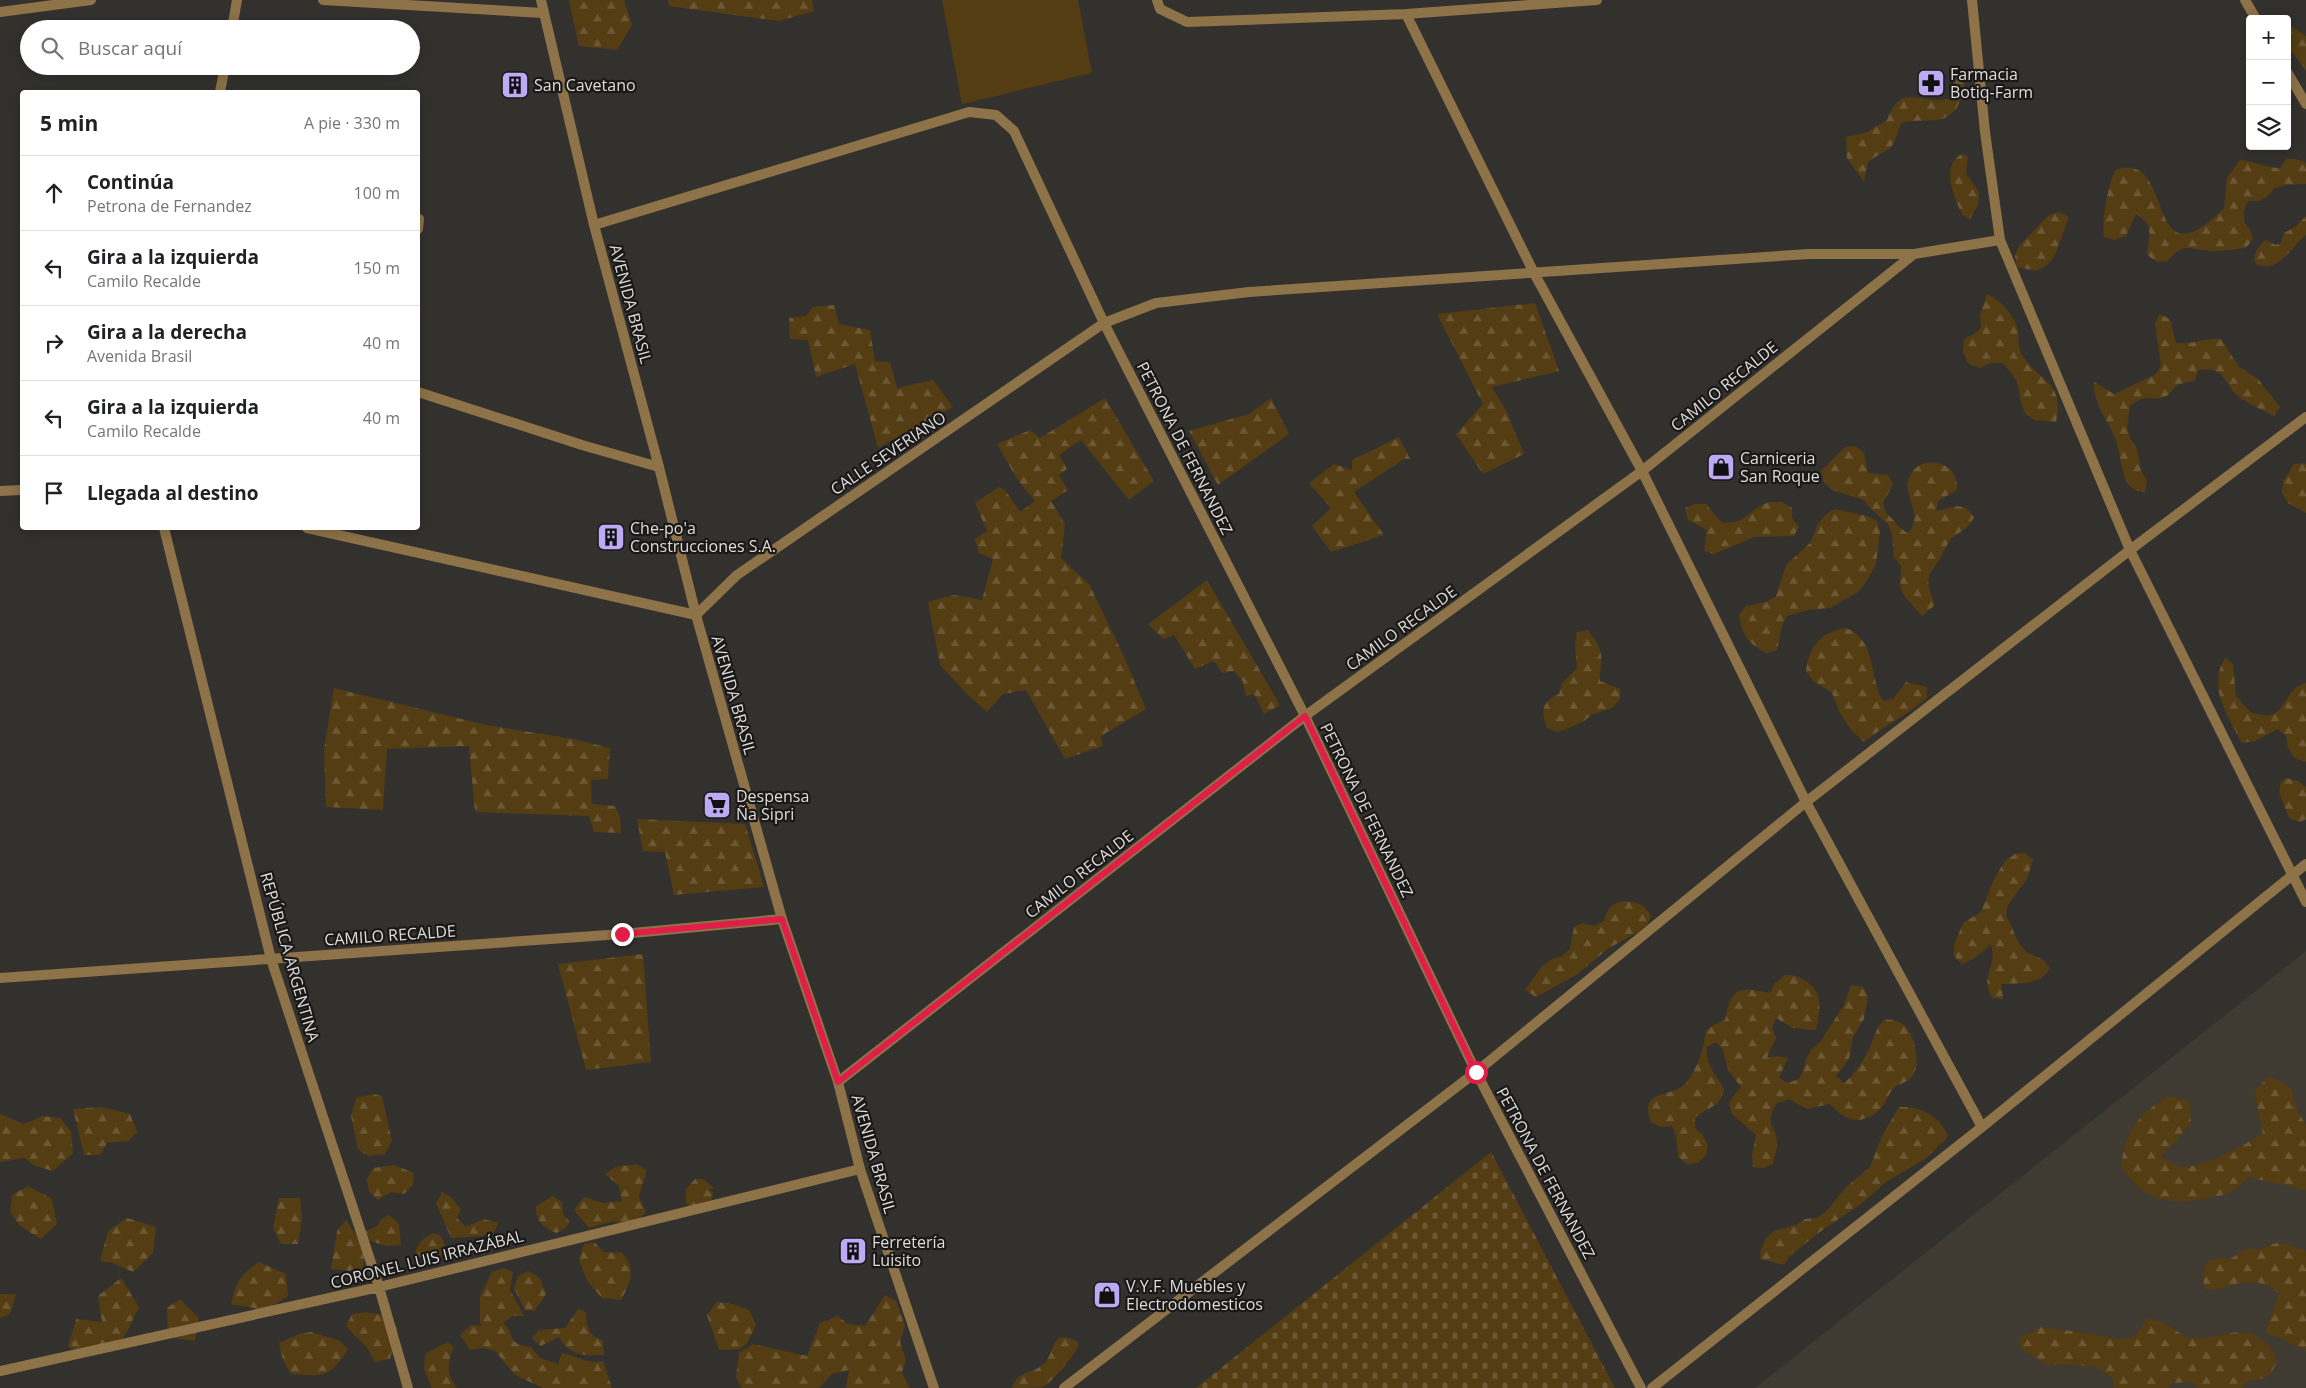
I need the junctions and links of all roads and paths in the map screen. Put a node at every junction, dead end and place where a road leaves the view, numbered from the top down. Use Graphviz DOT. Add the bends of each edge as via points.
graph roads {
  1 [pos="91,0"];
  2 [pos="237,0"];
  3 [pos="324,0"];
  4 [pos="540,0"];
  5 [pos="1157,0"];
  6 [pos="1597,0"];
  7 [pos="1972,0"];
  8 [pos="2246,0"];
  9 [pos="0,12"];
  10 [pos="543,13"];
  11 [pos="1406,14"];
  12 [pos="2254,15"];
  13 [pos="234,20"];
  14 [pos="223,75"];
  15 [pos="2291,79"];
  16 [pos="220,90"];
  17 [pos="2306,104"];
  18 [pos="594,225"];
  19 [pos="2000,240"];
  20 [pos="1914,254"];
  21 [pos="1534,273"];
  22 [pos="1104,323"];
  23 [pos="420,393"];
  24 [pos="2306,417"];
  25 [pos="659,467"];
  26 [pos="1642,471"];
  27 [pos="20,490"];
  28 [pos="0,492"];
  29 [pos="164,530"];
  30 [pos="316,530"];
  31 [pos="2130,550"];
  32 [pos="696,615"];
  33 [pos="1305,716"];
  34 [pos="1806,802"];
  35 [pos="2306,864"];
  36 [pos="2293,875"];
  37 [pos="2306,902"];
  38 [pos="782,919"];
  39 [pos="271,958"];
  40 [pos="0,978"];
  41 [pos="1476,1072"];
  42 [pos="838,1082"];
  43 [pos="1982,1127"];
  44 [pos="860,1169"];
  45 [pos="380,1287"];
  46 [pos="0,1371"];
  47 [pos="408,1388"];
  48 [pos="934,1388"];
  49 [pos="1064,1388"];
  50 [pos="1641,1388"];
  51 [pos="1652,1388"];
  1 -- 9 [label="street"];
  2 -- 13 [label="street"];
  3 -- 10 [label="street"];
  4 -- 10 [label="street, AVENIDA BRASIL"];
  5 -- 11 [label="street" via="1160,9 1187,22"];
  6 -- 11 [label="street"];
  7 -- 19 [label="street"];
  8 -- 12 [label="street"];
  10 -- 18 [label="street, AVENIDA BRASIL"];
  11 -- 21 [label="street"];
  14 -- 16 [label="street"];
  15 -- 17 [label="street"];
  18 -- 22 [label="street, PETRONA DE FERNANDEZ" via="969,112 996,115 1014,131"];
  18 -- 25 [label="street, AVENIDA BRASIL"];
  19 -- 20 [label="street, CAMILO RECALDE"];
  19 -- 31 [label="street"];
  20 -- 21 [label="street, CALLE SEVERIANO" via="1809,254"];
  20 -- 26 [label="street, CAMILO RECALDE"];
  21 -- 22 [label="street, CALLE SEVERIANO" via="1248,292 1156,303"];
  21 -- 26 [label="street"];
  22 -- 32 [label="street, CALLE SEVERIANO" via="737,575"];
  22 -- 33 [label="street, PETRONA DE FERNANDEZ"];
  23 -- 25 [label="street"];
  24 -- 31 [label="street"];
  25 -- 32 [label="street, AVENIDA BRASIL"];
  26 -- 33 [label="street, CAMILO RECALDE"];
  26 -- 34 [label="street"];
  27 -- 28 [label="street"];
  29 -- 39 [label="street, REPÚBLICA ARGENTINA"];
  30 -- 32 [label="street"];
  31 -- 34 [label="street"];
  31 -- 36 [label="street"];
  32 -- 38 [label="street, AVENIDA BRASIL"];
  33 -- 41 [label="street, PETRONA DE FERNANDEZ"];
  33 -- 42 [label="street, CAMILO RECALDE"];
  34 -- 41 [label="street"];
  34 -- 43 [label="street"];
  35 -- 36 [label="street"];
  36 -- 37 [label="street"];
  36 -- 43 [label="street"];
  38 -- 39 [label="street, CAMILO RECALDE" via="622,934"];
  38 -- 42 [label="street, AVENIDA BRASIL"];
  39 -- 40 [label="street, CAMILO RECALDE"];
  39 -- 45 [label="street, REPÚBLICA ARGENTINA"];
  41 -- 49 [label="street"];
  41 -- 50 [label="street, PETRONA DE FERNANDEZ"];
  42 -- 44 [label="street, AVENIDA BRASIL"];
  43 -- 51 [label="street"];
  44 -- 45 [label="street, CORONEL LUIS IRRAZÁBAL"];
  44 -- 48 [label="street, AVENIDA BRASIL"];
  45 -- 46 [label="street, CORONEL LUIS IRRAZÁBAL"];
  45 -- 47 [label="street, REPÚBLICA ARGENTINA"];
}
